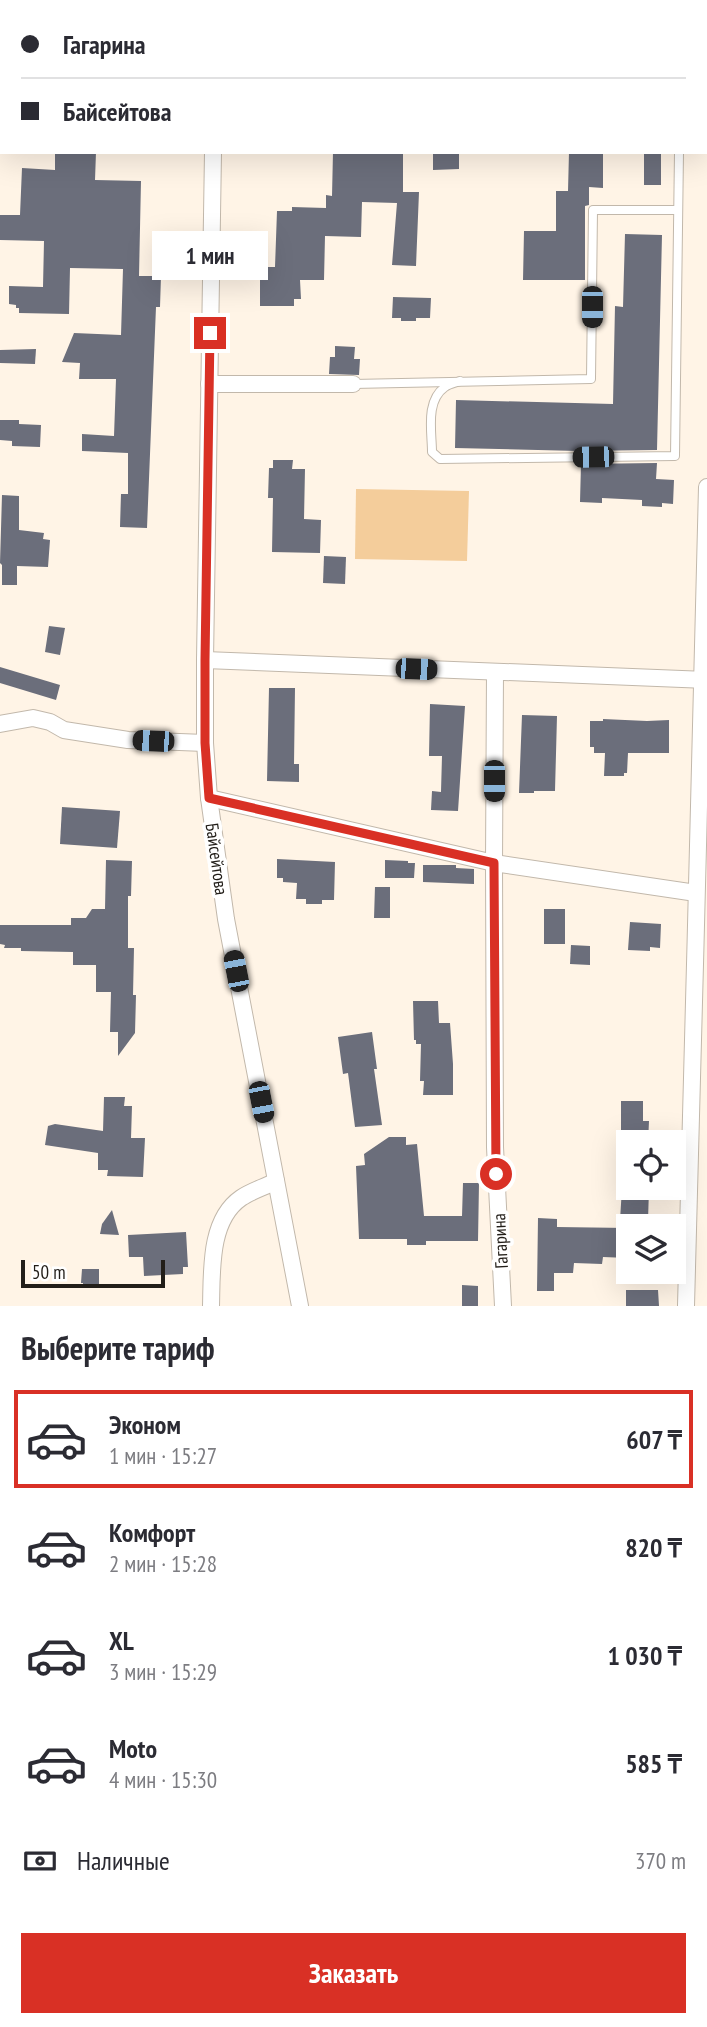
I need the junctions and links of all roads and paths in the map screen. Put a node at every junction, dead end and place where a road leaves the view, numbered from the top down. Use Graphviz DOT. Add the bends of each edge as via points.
graph roads {
  1 [pos="213,154"];
  2 [pos="679,154"];
  3 [pos="678,210"];
  4 [pos="460,381"];
  5 [pos="209,384"];
  6 [pos="353,384"];
  7 [pos="707,487"];
  8 [pos="205,660"];
  9 [pos="495,672"];
  10 [pos="705,680"];
  11 [pos="0,724"];
  12 [pos="205,743"];
  13 [pos="209,798"];
  14 [pos="494,863"];
  15 [pos="696,893"];
  16 [pos="276,1181"];
  17 [pos="211,1306"];
  18 [pos="300,1306"];
  19 [pos="503,1306"];
  20 [pos="685,1306"];
  1 -- 5 [label="street, Байсейтова"];
  2 -- 3 [label="lane"];
  3 -- 4 [label="lane" via="593,210 591,379"];
  3 -- 4 [label="lane" via="675,456 440,459 432,452 431,414 436,397"];
  4 -- 6 [label="lane"];
  5 -- 6 [label="street"];
  5 -- 8 [label="street, Байсейтова"];
  7 -- 10 [label="street"];
  8 -- 9 [label="street"];
  8 -- 12 [label="street, Байсейтова"];
  9 -- 10 [label="street"];
  9 -- 14 [label="street, Гагарина"];
  10 -- 15 [label="street"];
  11 -- 12 [label="street" via="33,718 64,730 128,740"];
  12 -- 13 [label="street, Байсейтова"];
  13 -- 14 [label="street"];
  13 -- 16 [label="street, Байсейтова" via="226,919"];
  14 -- 15 [label="street"];
  14 -- 19 [label="street, Гагарина" via="495,1147"];
  15 -- 20 [label="street"];
  16 -- 17 [label="street" via="226,1211 214,1257"];
  16 -- 18 [label="street, Байсейтова"];
}
